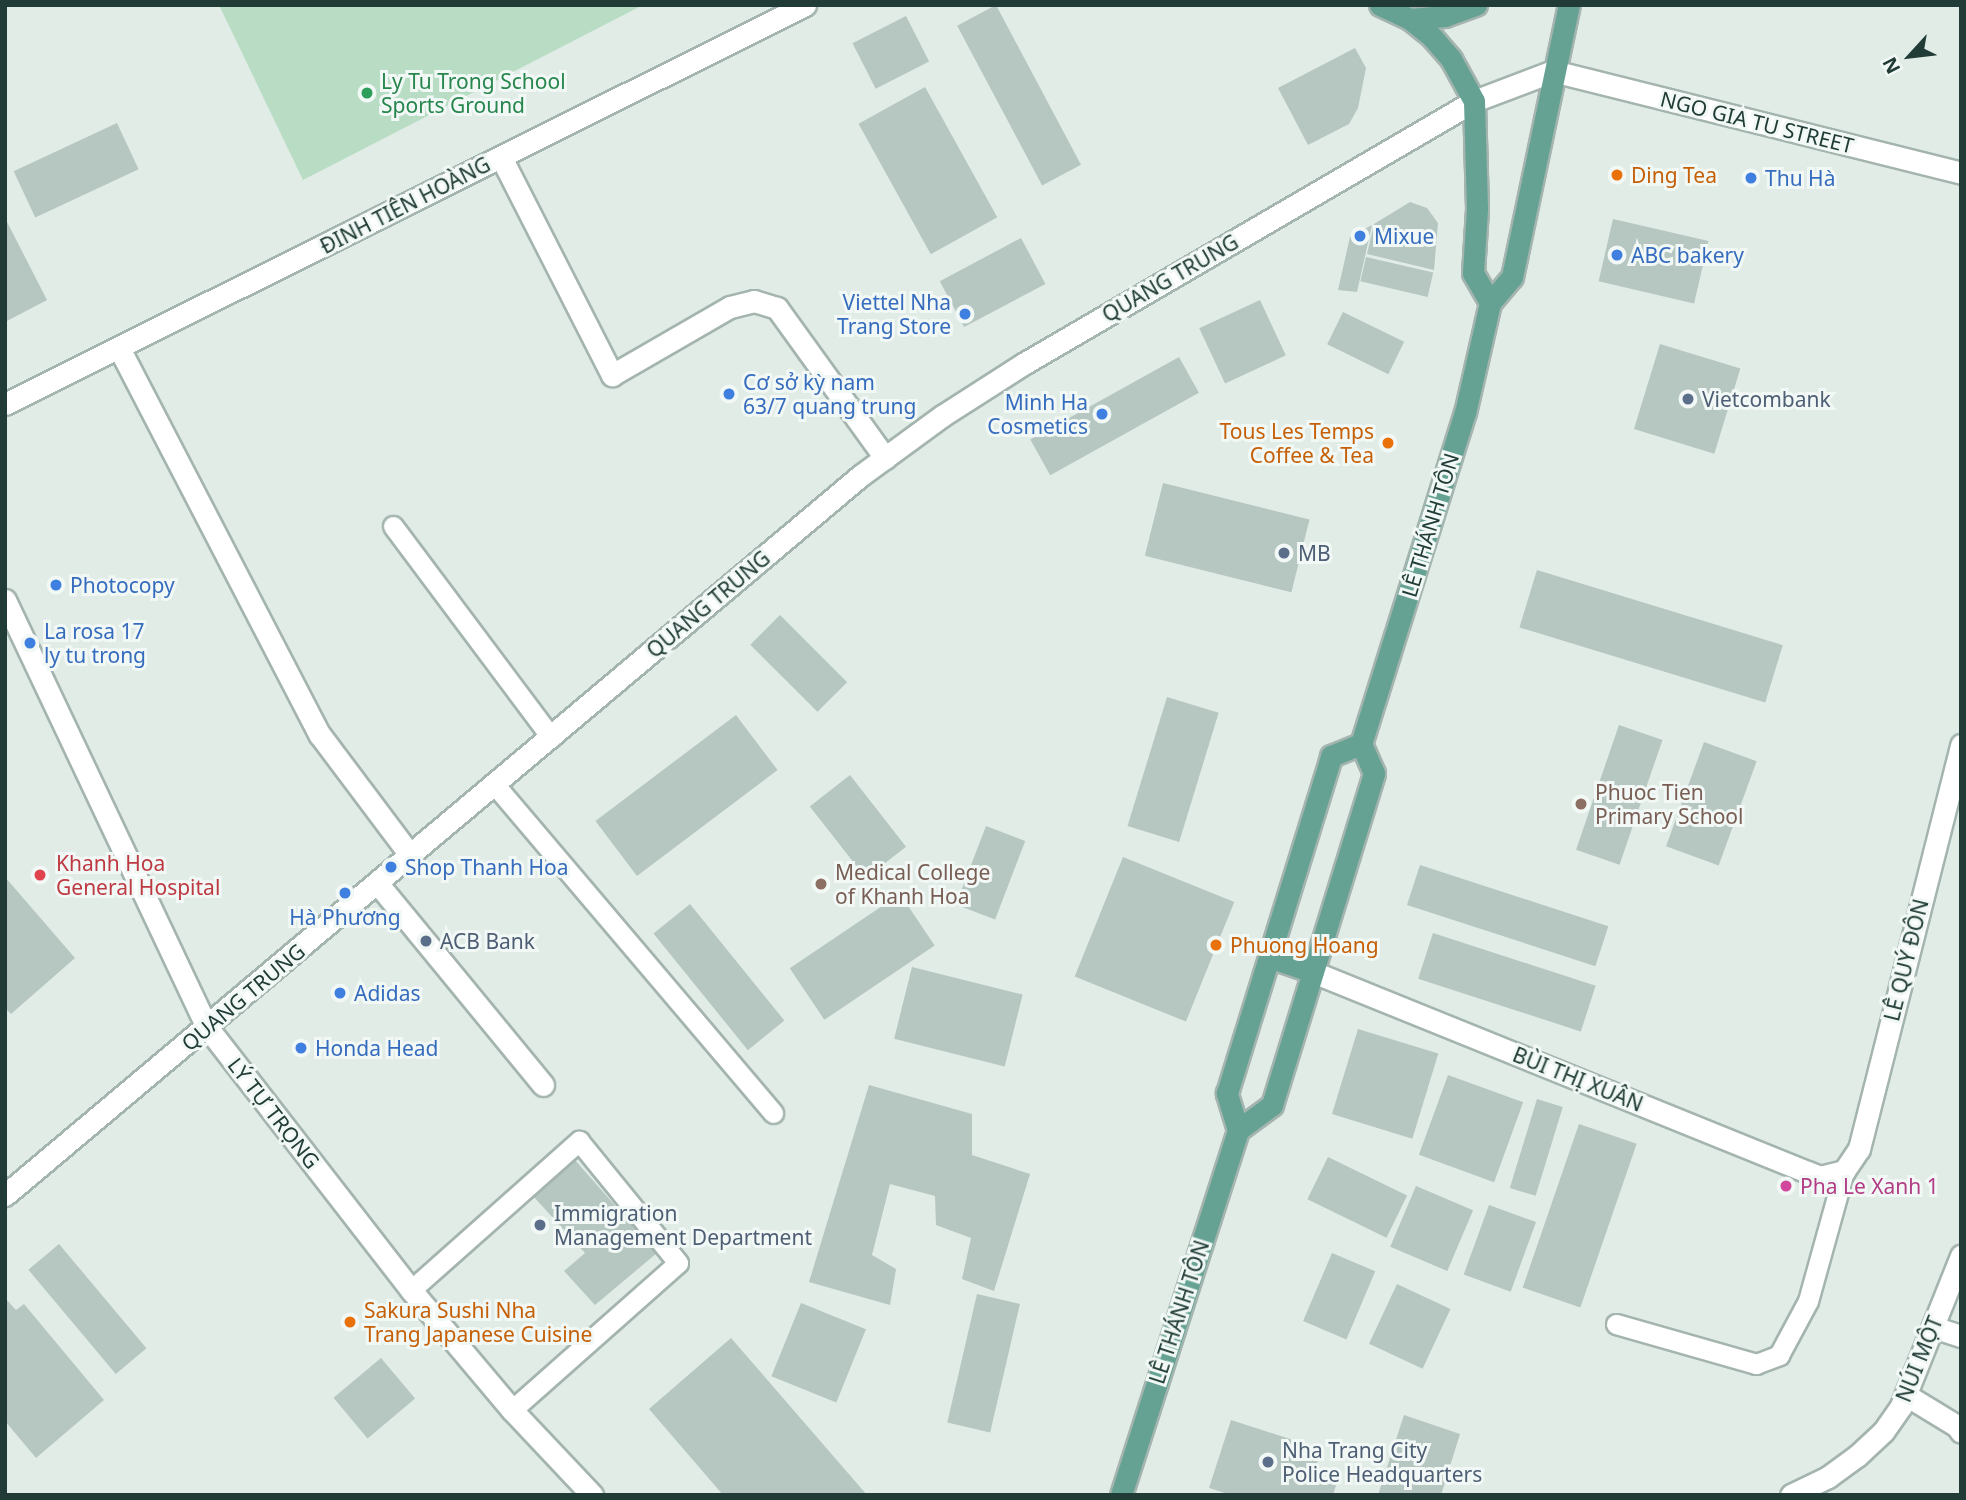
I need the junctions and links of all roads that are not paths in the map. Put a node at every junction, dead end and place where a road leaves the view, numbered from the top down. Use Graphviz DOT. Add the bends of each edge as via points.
graph roads {
  1 [pos="805,5"];
  2 [pos="1380,5"];
  3 [pos="1476,5"];
  4 [pos="1569,5"];
  5 [pos="1410,19"];
  6 [pos="1553,71"];
  7 [pos="1474,101"];
  8 [pos="501,157"];
  9 [pos="1961,173"];
  10 [pos="1490,303"];
  11 [pos="119,348"];
  12 [pos="5,404"];
  13 [pos="885,458"];
  14 [pos="393,526"];
  15 [pos="5,600"];
  16 [pos="551,737"];
  17 [pos="1361,744"];
  18 [pos="1961,745"];
  19 [pos="495,785"];
  20 [pos="411,856"];
  21 [pos="378,884"];
  22 [pos="1269,957"];
  23 [pos="1313,972"];
  24 [pos="207,1027"];
  25 [pos="543,1085"];
  26 [pos="773,1113"];
  27 [pos="1238,1130"];
  28 [pos="1844,1171"];
  29 [pos="5,1195"];
  30 [pos="1961,1256"];
  31 [pos="411,1290"];
  32 [pos="1616,1324"];
  33 [pos="1933,1327"];
  34 [pos="1961,1336"];
  35 [pos="1906,1395"];
  36 [pos="512,1410"];
  37 [pos="1961,1432"];
  38 [pos="1796,1494"];
  39 [pos="592,1495"];
  40 [pos="1121,1495"];
  1 -- 8 [label="street, ĐINH TIÊN HOÀNG"];
  2 -- 5 [label="main road"];
  3 -- 5 [label="main road" via="1445,16"];
  4 -- 6 [label="main road, LÊ THÁNH TÔN"];
  5 -- 7 [label="main road" via="1451,59"];
  6 -- 7 [label="street, QUANG TRUNG"];
  6 -- 9 [label="street, NGO GIA TU STREET"];
  6 -- 10 [label="main road, LÊ THÁNH TÔN" via="1512,277"];
  7 -- 10 [label="main road" via="1477,209 1473,273"];
  7 -- 13 [label="street, QUANG TRUNG" via="1025,363"];
  8 -- 11 [label="street, ĐINH TIÊN HOÀNG"];
  8 -- 13 [label="street" via="612,375 730,307 754,301 777,308"];
  10 -- 17 [label="main road, LÊ THÁNH TÔN" via="1457,439"];
  11 -- 12 [label="street, ĐINH TIÊN HOÀNG"];
  11 -- 20 [label="street" via="320,736"];
  13 -- 16 [label="street, QUANG TRUNG"];
  14 -- 16 [label="lane"];
  15 -- 24 [label="street, LÝ TỰ TRỌNG"];
  16 -- 19 [label="street, QUANG TRUNG"];
  17 -- 22 [label="main road" via="1331,756"];
  17 -- 23 [label="main road" via="1374,773"];
  18 -- 28 [label="street, LÊ QUÝ ĐÔN" via="1859,1149"];
  19 -- 20 [label="street, QUANG TRUNG"];
  19 -- 26 [label="lane"];
  20 -- 21 [label="street, QUANG TRUNG"];
  21 -- 24 [label="street, QUANG TRUNG"];
  21 -- 25 [label="street"];
  22 -- 23 [label="main road"];
  22 -- 27 [label="main road" via="1227,1093"];
  23 -- 27 [label="main road" via="1272,1105"];
  23 -- 28 [label="street, BÙI THỊ XUÂN" via="1820,1177"];
  24 -- 29 [label="street, QUANG TRUNG"];
  24 -- 31 [label="street, LÝ TỰ TRỌNG"];
  27 -- 40 [label="main road, LÊ THÁNH TÔN"];
  28 -- 32 [label="lane" via="1808,1301 1779,1354 1756,1364"];
  30 -- 33 [label="street, NÚI MỘT"];
  31 -- 36 [label="street, LÝ TỰ TRỌNG"];
  31 -- 36 [label="lane" via="579,1141 678,1263"];
  33 -- 34 [label="street"];
  33 -- 35 [label="street, NÚI MỘT"];
  35 -- 37 [label="street"];
  35 -- 38 [label="street, NÚI MỘT" via="1883,1432 1866,1448"];
  36 -- 39 [label="street, LÝ TỰ TRỌNG"];
}
